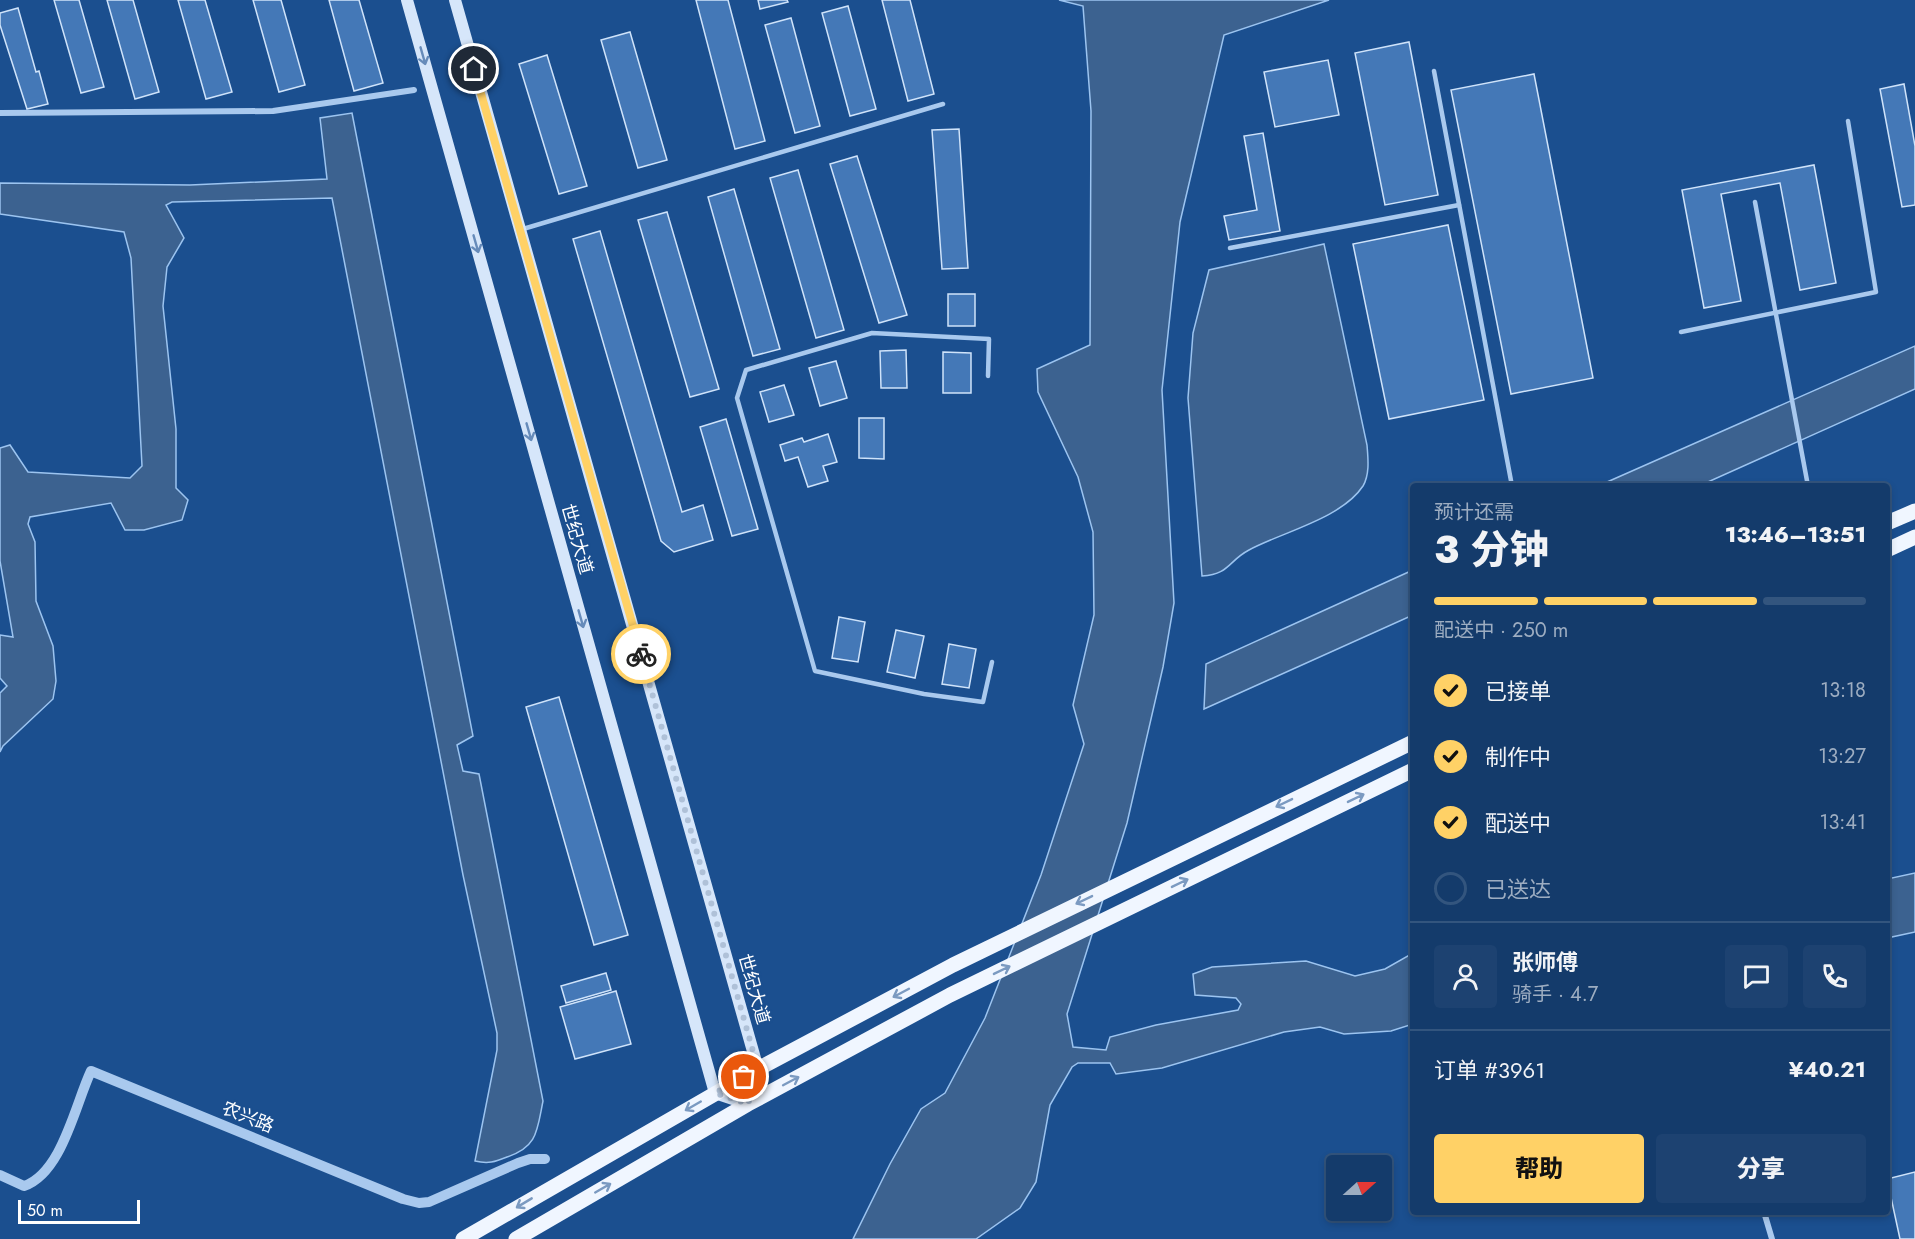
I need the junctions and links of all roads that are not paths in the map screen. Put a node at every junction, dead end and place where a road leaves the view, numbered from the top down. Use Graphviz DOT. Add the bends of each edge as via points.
graph roads {
  1 [pos="407,0"];
  2 [pos="455,0"];
  3 [pos="1434,71"];
  4 [pos="414,90"];
  5 [pos="943,104"];
  6 [pos="0,112"];
  7 [pos="1848,121"];
  8 [pos="1755,202"];
  9 [pos="1459,205"];
  10 [pos="520,229"];
  11 [pos="1230,248"];
  12 [pos="1775,312"];
  13 [pos="1681,332"];
  14 [pos="988,376"];
  15 [pos="1511,483"];
  16 [pos="1807,483"];
  17 [pos="1915,511"];
  18 [pos="1890,522"];
  19 [pos="1915,537"];
  20 [pos="1890,549"];
  21 [pos="992,662"];
  22 [pos="1410,743"];
  23 [pos="1410,771"];
  24 [pos="758,1069"];
  25 [pos="715,1093"];
  26 [pos="748,1104"];
  27 [pos="545,1159"];
  28 [pos="0,1175"];
  29 [pos="1765,1215"];
  30 [pos="463,1239"];
  31 [pos="516,1239"];
  32 [pos="1772,1239"];
  1 -- 25 [label="main road, 世纪大道, one-way"];
  2 -- 10 [label="main road, 世纪大道"];
  3 -- 9 [label="lane"];
  4 -- 6 [label="street" via="273,111"];
  5 -- 10 [label="lane"];
  7 -- 12 [label="lane" via="1876,292"];
  8 -- 12 [label="lane"];
  9 -- 11 [label="lane"];
  9 -- 15 [label="lane"];
  10 -- 24 [label="main road, 世纪大道"];
  12 -- 13 [label="lane"];
  12 -- 16 [label="lane"];
  14 -- 21 [label="lane" via="989,339 872,333 746,370 737,398 815,670 924,694 983,702"];
  17 -- 18 [label="main road"];
  19 -- 20 [label="main road"];
  22 -- 24 [label="main road, one-way" via="953,965"];
  26 -- 23 [label="main road, one-way" via="950,995"];
  24 -- 25 [label="main road"];
  24 -- 26 [label="main road"];
  25 -- 26 [label="main road"];
  25 -- 30 [label="main road, one-way"];
  31 -- 26 [label="main road, one-way"];
  27 -- 28 [label="street, 农兴路" via="530,1159 435,1200 419,1203 91,1071 44,1175 24,1186"];
  29 -- 32 [label="street"];
}
